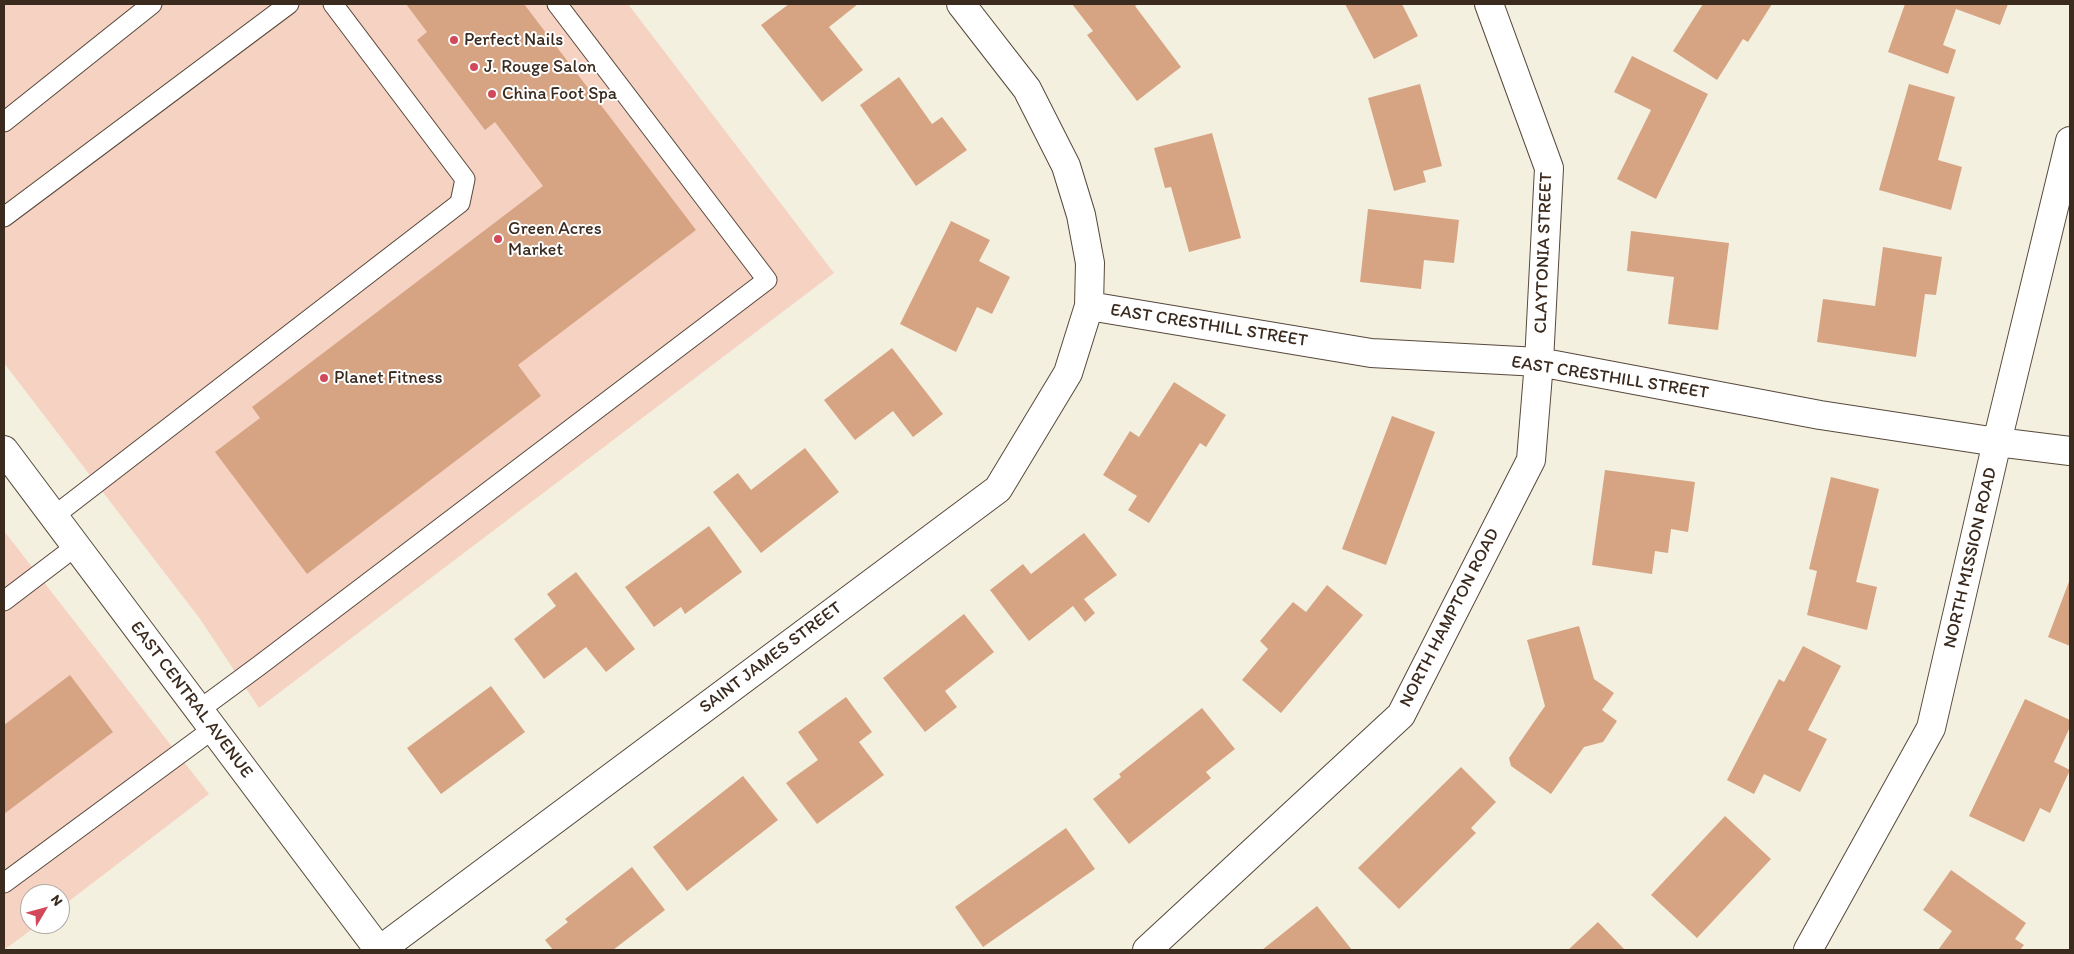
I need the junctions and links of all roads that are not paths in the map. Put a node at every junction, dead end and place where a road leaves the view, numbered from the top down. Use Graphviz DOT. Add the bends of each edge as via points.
graph roads {
  1 [pos="289,4"];
  2 [pos="333,4"];
  3 [pos="557,4"];
  4 [pos="961,4"];
  5 [pos="1488,4"];
  6 [pos="144,6"];
  7 [pos="4,122"];
  8 [pos="2070,141"];
  9 [pos="4,217"];
  10 [pos="1089,306"];
  11 [pos="1539,362"];
  12 [pos="1997,442"];
  13 [pos="4,450"];
  14 [pos="2070,451"];
  15 [pos="54,516"];
  16 [pos="75,546"];
  17 [pos="4,601"];
  18 [pos="206,720"];
  19 [pos="4,883"];
  20 [pos="380,950"];
  21 [pos="1147,950"];
  22 [pos="1808,950"];
  1 -- 9 [label="lane"];
  2 -- 15 [label="lane" via="465,179 460,203"];
  3 -- 18 [label="lane" via="767,280 260,665"];
  4 -- 10 [label="street, SAINT JAMES STREET" via="1027,89 1066,166 1081,216 1090,263"];
  5 -- 11 [label="street, CLAYTONIA STREET" via="1548,168"];
  6 -- 7 [label="lane"];
  8 -- 12 [label="street, NORTH MISSION ROAD"];
  10 -- 11 [label="street, EAST CRESTHILL STREET" via="1371,353"];
  10 -- 20 [label="street, SAINT JAMES STREET" via="1068,372 998,489"];
  11 -- 12 [label="street, EAST CRESTHILL STREET" via="1820,415"];
  11 -- 21 [label="street, NORTH HAMPTON ROAD" via="1531,460 1400,715"];
  12 -- 14 [label="street, EAST CRESTHILL STREET"];
  12 -- 22 [label="street, NORTH MISSION ROAD" via="1931,728"];
  13 -- 15 [label="street, EAST CENTRAL AVENUE"];
  15 -- 16 [label="street, EAST CENTRAL AVENUE"];
  16 -- 17 [label="lane"];
  16 -- 18 [label="street, EAST CENTRAL AVENUE"];
  18 -- 19 [label="lane"];
  18 -- 20 [label="street, EAST CENTRAL AVENUE"];
}
